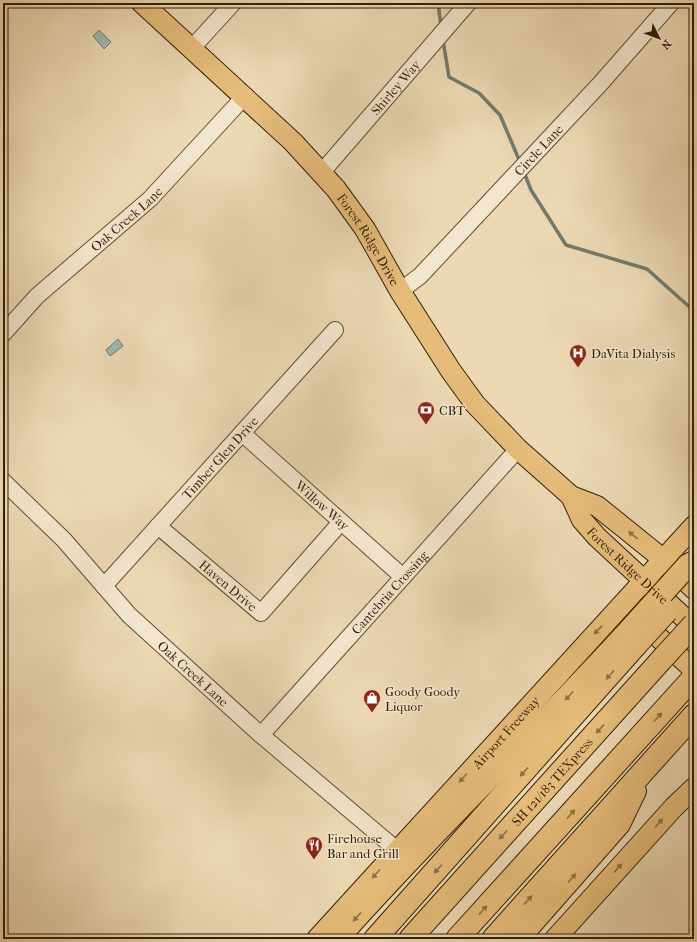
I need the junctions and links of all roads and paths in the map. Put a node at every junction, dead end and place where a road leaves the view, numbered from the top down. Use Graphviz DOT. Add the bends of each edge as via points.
graph roads {
  1 [pos="142,3"];
  2 [pos="233,3"];
  3 [pos="468,3"];
  4 [pos="671,3"];
  5 [pos="192,49"];
  6 [pos="244,97"];
  7 [pos="322,172"];
  8 [pos="400,290"];
  9 [pos="335,330"];
  10 [pos="3,334"];
  11 [pos="242,433"];
  12 [pos="518,449"];
  13 [pos="3,481"];
  14 [pos="571,496"];
  15 [pos="341,522"];
  16 [pos="158,526"];
  17 [pos="694,526"];
  18 [pos="664,560"];
  19 [pos="694,562"];
  20 [pos="403,577"];
  21 [pos="694,580"];
  22 [pos="644,581"];
  23 [pos="104,586"];
  24 [pos="694,589"];
  25 [pos="612,615"];
  26 [pos="694,626"];
  27 [pos="630,641"];
  28 [pos="693,676"];
  29 [pos="694,715"];
  30 [pos="261,735"];
  31 [pos="644,770"];
  32 [pos="694,788"];
  33 [pos="397,850"];
  34 [pos="317,939"];
  35 [pos="337,939"];
  36 [pos="375,939"];
  37 [pos="410,939"];
  38 [pos="457,939"];
  39 [pos="493,939"];
  40 [pos="518,939"];
  41 [pos="555,939"];
  1 -- 5 [label="main road, Forest Ridge Drive"];
  2 -- 5 [label="street"];
  3 -- 7 [label="street, Shirley Way"];
  4 -- 8 [label="street, Circle Lane" via="600,84 420,276"];
  5 -- 6 [label="main road, Forest Ridge Drive"];
  6 -- 7 [label="main road, Forest Ridge Drive"];
  6 -- 10 [label="street, Oak Creek Lane" via="150,199 37,296"];
  7 -- 8 [label="main road, Forest Ridge Drive" via="365,229"];
  8 -- 12 [label="main road, Forest Ridge Drive" via="475,404"];
  9 -- 11 [label="street, Timber Glen Drive"];
  11 -- 15 [label="street, Willow Way"];
  11 -- 16 [label="street, Timber Glen Drive"];
  12 -- 14 [label="main road, Forest Ridge Drive"];
  12 -- 20 [label="street, Cantebria Crossing"];
  13 -- 23 [label="street, Oak Creek Lane" via="64,540"];
  18 -- 14 [label="main road, Forest Ridge Drive, one-way" via="597,506"];
  14 -- 22 [label="main road, Forest Ridge Drive" via="582,520 597,538"];
  15 -- 16 [label="street, Haven Drive" via="261,613"];
  15 -- 20 [label="street, Willow Way"];
  16 -- 23 [label="street, Timber Glen Drive"];
  17 -- 18 [label="main road, Airport Freeway"];
  18 -- 22 [label="main road, Airport Freeway"];
  18 -- 24 [label="main road, Forest Ridge Drive"];
  19 -- 27 [label="highway, bridge" via="688,565"];
  20 -- 30 [label="street, Cantebria Crossing"];
  21 -- 27 [label="highway, bridge"];
  22 -- 25 [label="main road, Airport Freeway"];
  22 -- 26 [label="main road, Forest Ridge Drive"];
  23 -- 30 [label="street, Oak Creek Lane" via="129,615"];
  25 -- 28 [label="main road" via="642,622"];
  25 -- 33 [label="main road, Airport Freeway, one-way"];
  26 -- 37 [label="highway, SH 121/183 TEXpress, one-way, bridge"];
  27 -- 35 [label="highway, one-way" via="559,706 425,843"];
  27 -- 36 [label="highway, one-way"];
  38 -- 28 [label="highway, one-way"];
  29 -- 31 [label="highway"];
  30 -- 33 [label="street, Oak Creek Lane"];
  39 -- 31 [label="highway, one-way"];
  40 -- 31 [label="highway, one-way" via="619,824"];
  41 -- 32 [label="main road, one-way"];
  33 -- 34 [label="main road, Airport Freeway, one-way"];
}
